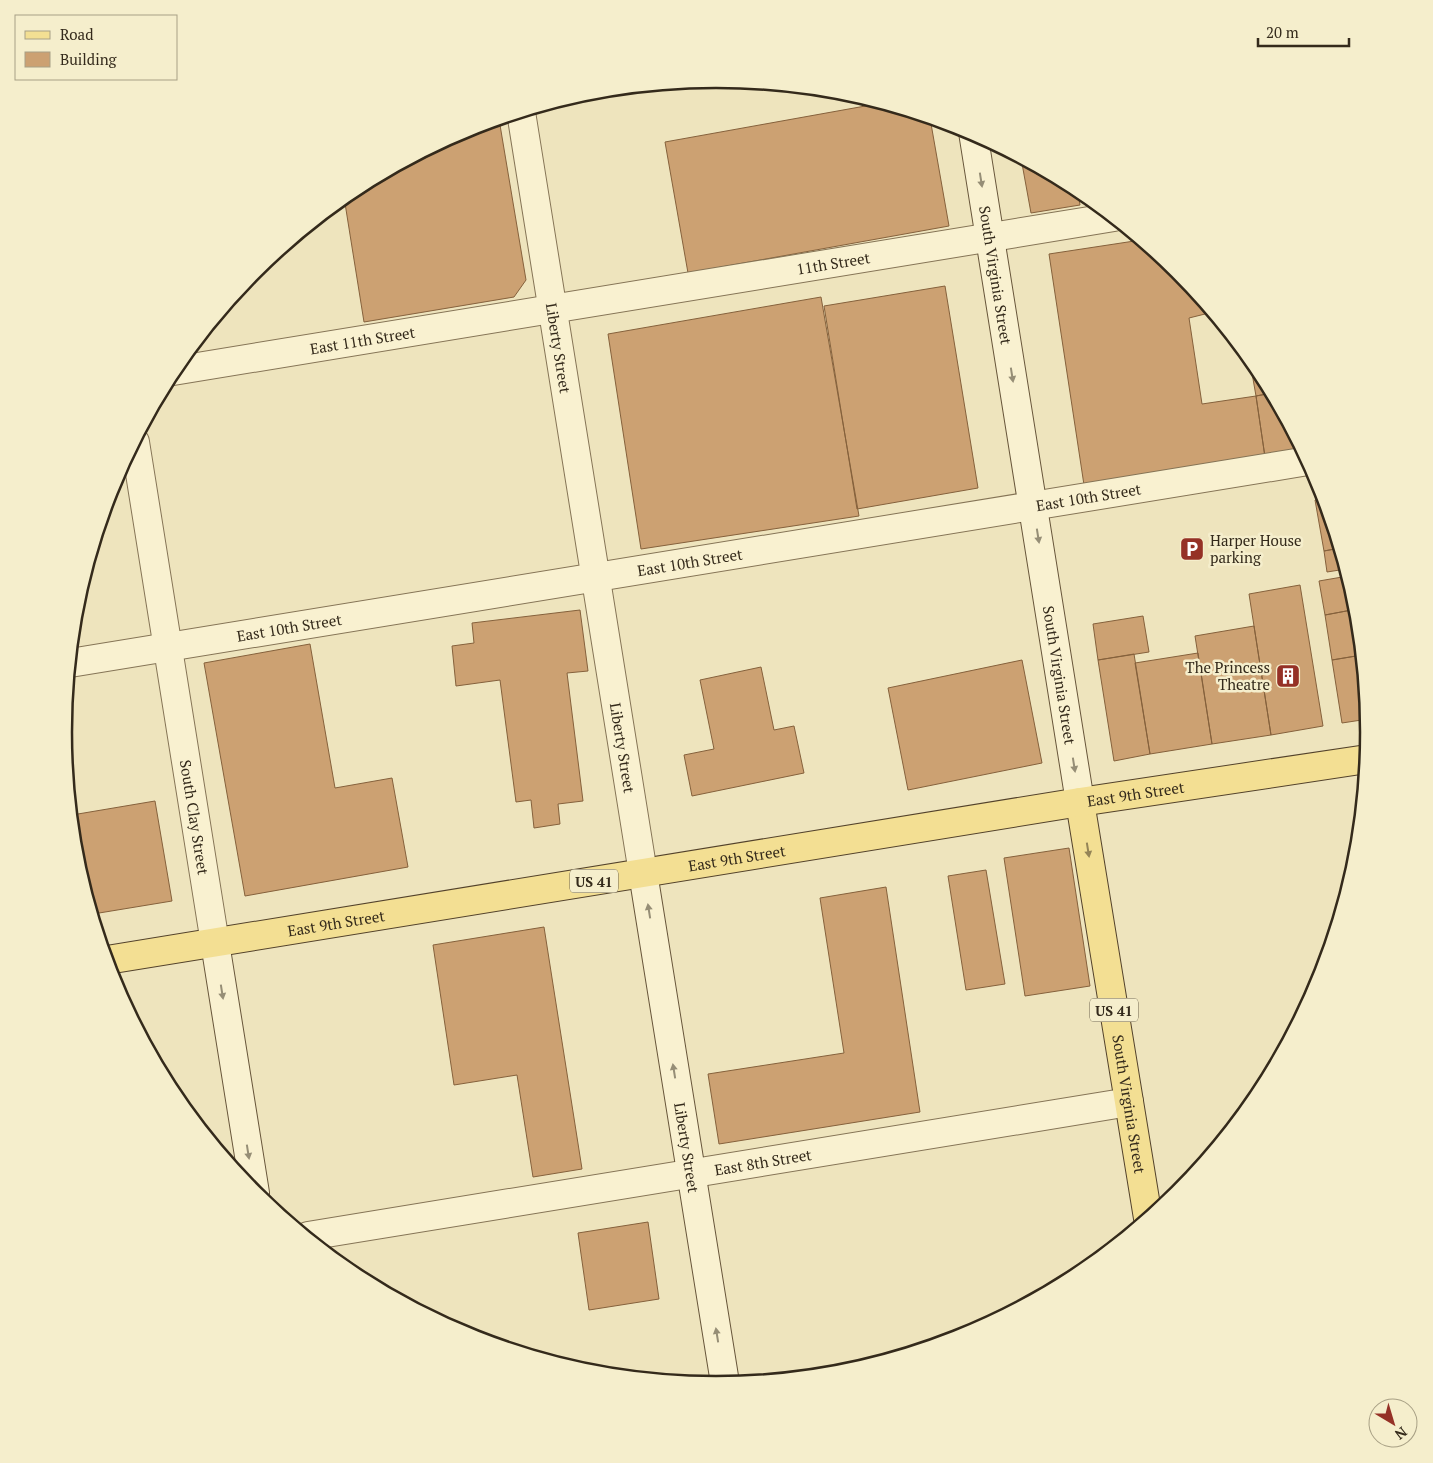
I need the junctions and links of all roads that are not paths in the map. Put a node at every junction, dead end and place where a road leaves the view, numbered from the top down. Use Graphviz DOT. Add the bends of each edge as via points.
graph roads {
  1 [pos="522,118"];
  2 [pos="975,142"];
  3 [pos="1105,218"];
  4 [pos="990,237"];
  5 [pos="552,308"];
  6 [pos="185,369"];
  7 [pos="136,454"];
  8 [pos="1301,462"];
  9 [pos="1033,506"];
  10 [pos="595,577"];
  11 [pos="168,647"];
  12 [pos="77,662"];
  13 [pos="1359,760"];
  14 [pos="1080,802"];
  15 [pos="643,873"];
  16 [pos="215,944"];
  17 [pos="115,959"];
  18 [pos="1129,1102"];
  19 [pos="691,1174"];
  20 [pos="253,1178"];
  21 [pos="1147,1211"];
  22 [pos="315,1235"];
  23 [pos="723,1376"];
  1 -- 5 [label="street, Liberty Street"];
  2 -- 4 [label="street, South Virginia Street, one-way"];
  3 -- 4 [label="street, 11th Street"];
  4 -- 5 [label="street, 11th Street"];
  4 -- 9 [label="street, South Virginia Street, one-way"];
  5 -- 6 [label="street, East 11th Street"];
  5 -- 10 [label="street, Liberty Street"];
  7 -- 11 [label="street, South Clay Street"];
  8 -- 9 [label="street, East 10th Street"];
  9 -- 10 [label="street, East 10th Street"];
  9 -- 14 [label="street, South Virginia Street, one-way"];
  10 -- 11 [label="street, East 10th Street"];
  10 -- 15 [label="street, Liberty Street"];
  11 -- 12 [label="street, East 10th Street"];
  11 -- 16 [label="street, South Clay Street"];
  13 -- 14 [label="main road, East 9th Street / US 41"];
  14 -- 15 [label="main road, East 9th Street / US 41"];
  14 -- 18 [label="main road, South Virginia Street / US 41, one-way"];
  15 -- 16 [label="main road, East 9th Street / US 41"];
  19 -- 15 [label="street, Liberty Street, one-way"];
  16 -- 17 [label="main road, East 9th Street / US 41"];
  16 -- 20 [label="street, South Clay Street, one-way"];
  18 -- 19 [label="street, East 8th Street"];
  18 -- 21 [label="main road, South Virginia Street / US 41"];
  19 -- 22 [label="street, East 8th Street"];
  23 -- 19 [label="street, Liberty Street, one-way"];
}
